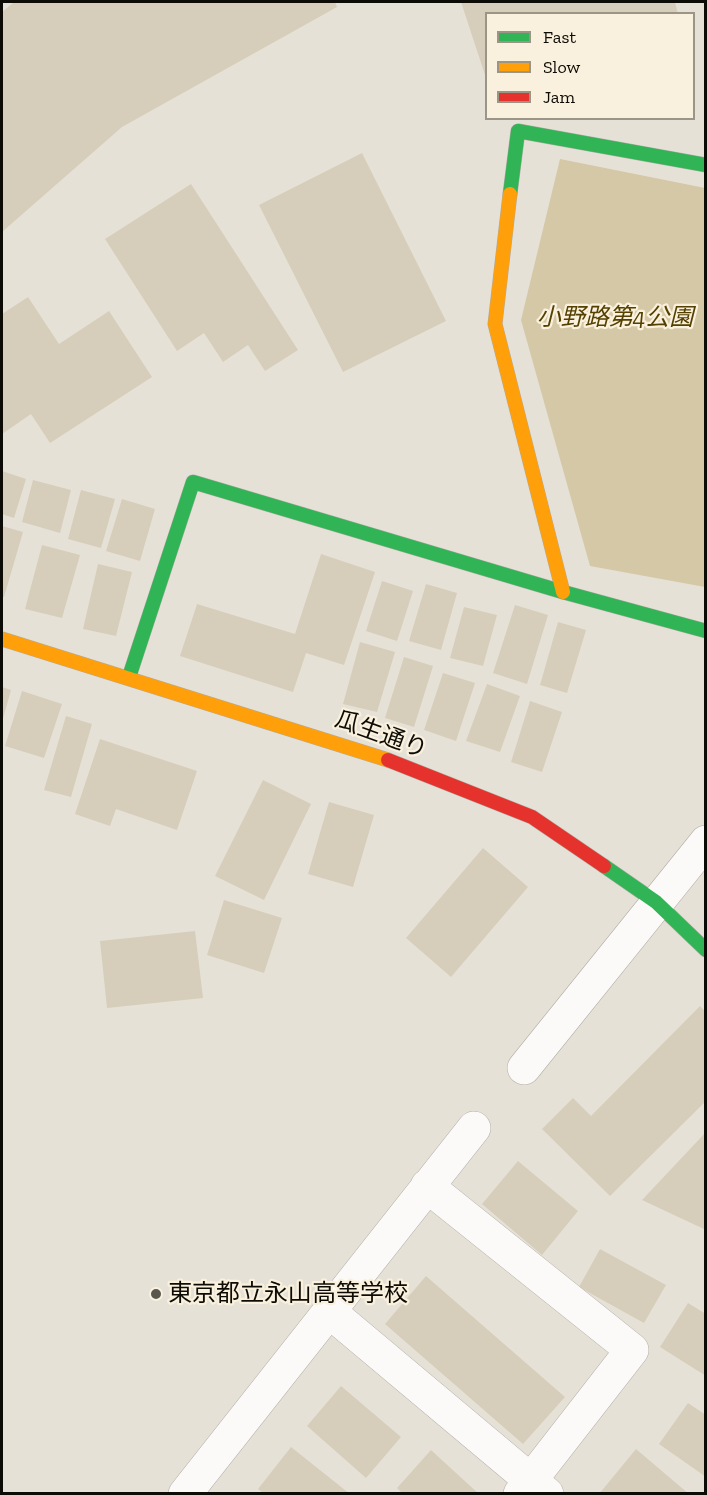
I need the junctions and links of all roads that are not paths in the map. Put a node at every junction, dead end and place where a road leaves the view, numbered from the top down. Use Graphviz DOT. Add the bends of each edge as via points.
graph roads {
  1 [pos="705,165"];
  2 [pos="563,592"];
  3 [pos="705,630"];
  4 [pos="2,639"];
  5 [pos="129,676"];
  6 [pos="705,842"];
  7 [pos="656,902"];
  8 [pos="705,950"];
  9 [pos="524,1068"];
  10 [pos="474,1128"];
  11 [pos="427,1186"];
  12 [pos="330,1312"];
  13 [pos="532,1489"];
  14 [pos="185,1494"];
  1 -- 2 [label="street" via="518,131 495,324"];
  2 -- 3 [label="street"];
  2 -- 5 [label="street" via="193,482"];
  4 -- 5 [label="street, 瓜生通り"];
  5 -- 7 [label="street, 瓜生通り" via="365,751 532,817"];
  6 -- 7 [label="street"];
  7 -- 8 [label="street, 瓜生通り"];
  7 -- 9 [label="street"];
  10 -- 11 [label="street"];
  11 -- 12 [label="street"];
  11 -- 13 [label="street" via="632,1350"];
  12 -- 13 [label="street"];
  12 -- 14 [label="street"];
}
